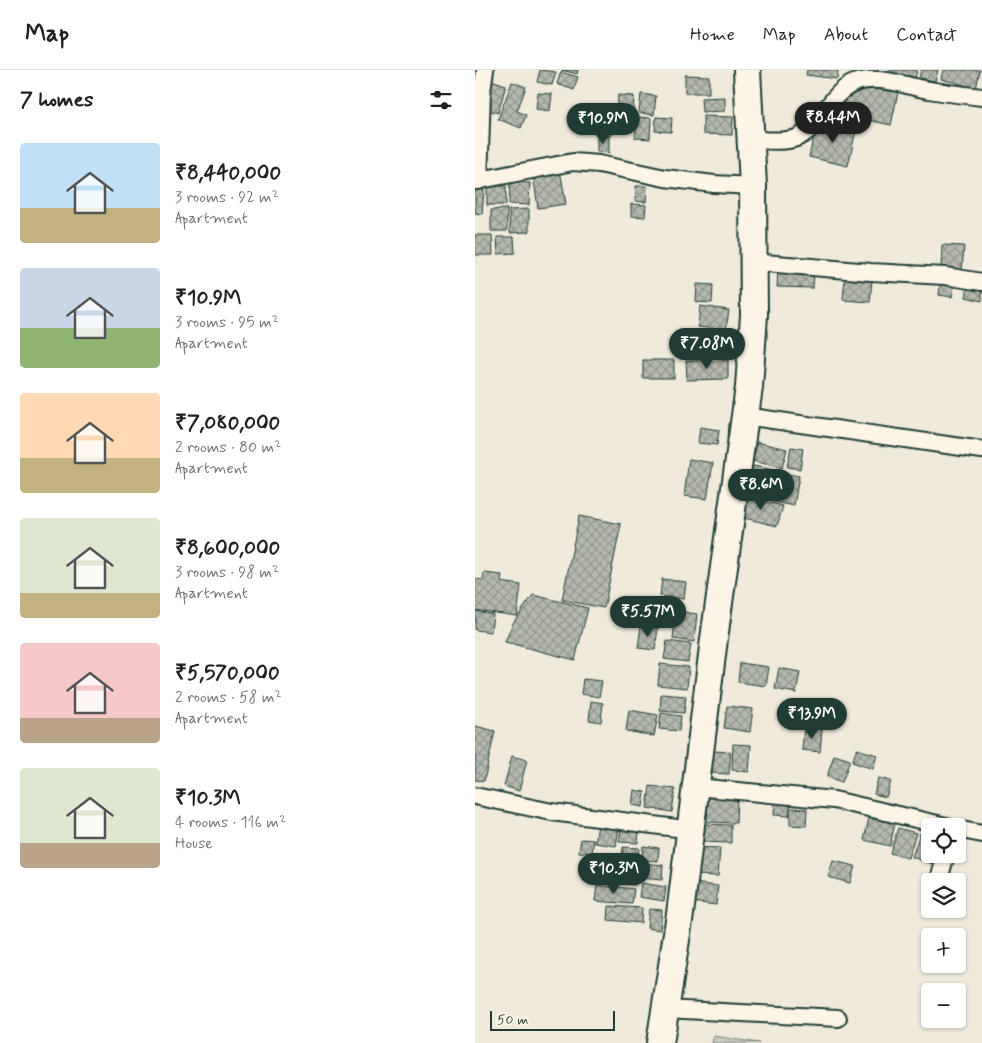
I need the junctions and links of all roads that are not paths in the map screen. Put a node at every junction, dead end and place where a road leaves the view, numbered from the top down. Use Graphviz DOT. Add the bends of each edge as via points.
graph roads {
  1 [pos="485,70"];
  2 [pos="747,70"];
  3 [pos="982,97"];
  4 [pos="750,139"];
  5 [pos="477,181"];
  6 [pos="753,186"];
  7 [pos="753,262"];
  8 [pos="982,282"];
  9 [pos="745,416"];
  10 [pos="982,450"];
  11 [pos="696,787"];
  12 [pos="475,796"];
  13 [pos="921,820"];
  14 [pos="691,830"];
  15 [pos="966,831"];
  16 [pos="982,834"];
  17 [pos="665,1009"];
  18 [pos="838,1018"];
  19 [pos="660,1043"];
  1 -- 5 [label="street"];
  2 -- 4 [label="main road"];
  3 -- 4 [label="street" via="869,80 853,84 838,94 806,132 796,138"];
  4 -- 6 [label="main road"];
  5 -- 6 [label="street" via="573,162 665,178"];
  6 -- 7 [label="main road"];
  7 -- 8 [label="street" via="945,276"];
  7 -- 9 [label="main road" via="754,315"];
  9 -- 10 [label="street"];
  9 -- 11 [label="main road"];
  11 -- 13 [label="street" via="833,800"];
  11 -- 14 [label="main road"];
  12 -- 14 [label="street" via="552,812"];
  14 -- 17 [label="main road"];
  15 -- 16 [label="street"];
  17 -- 18 [label="street"];
  17 -- 19 [label="main road"];
}
